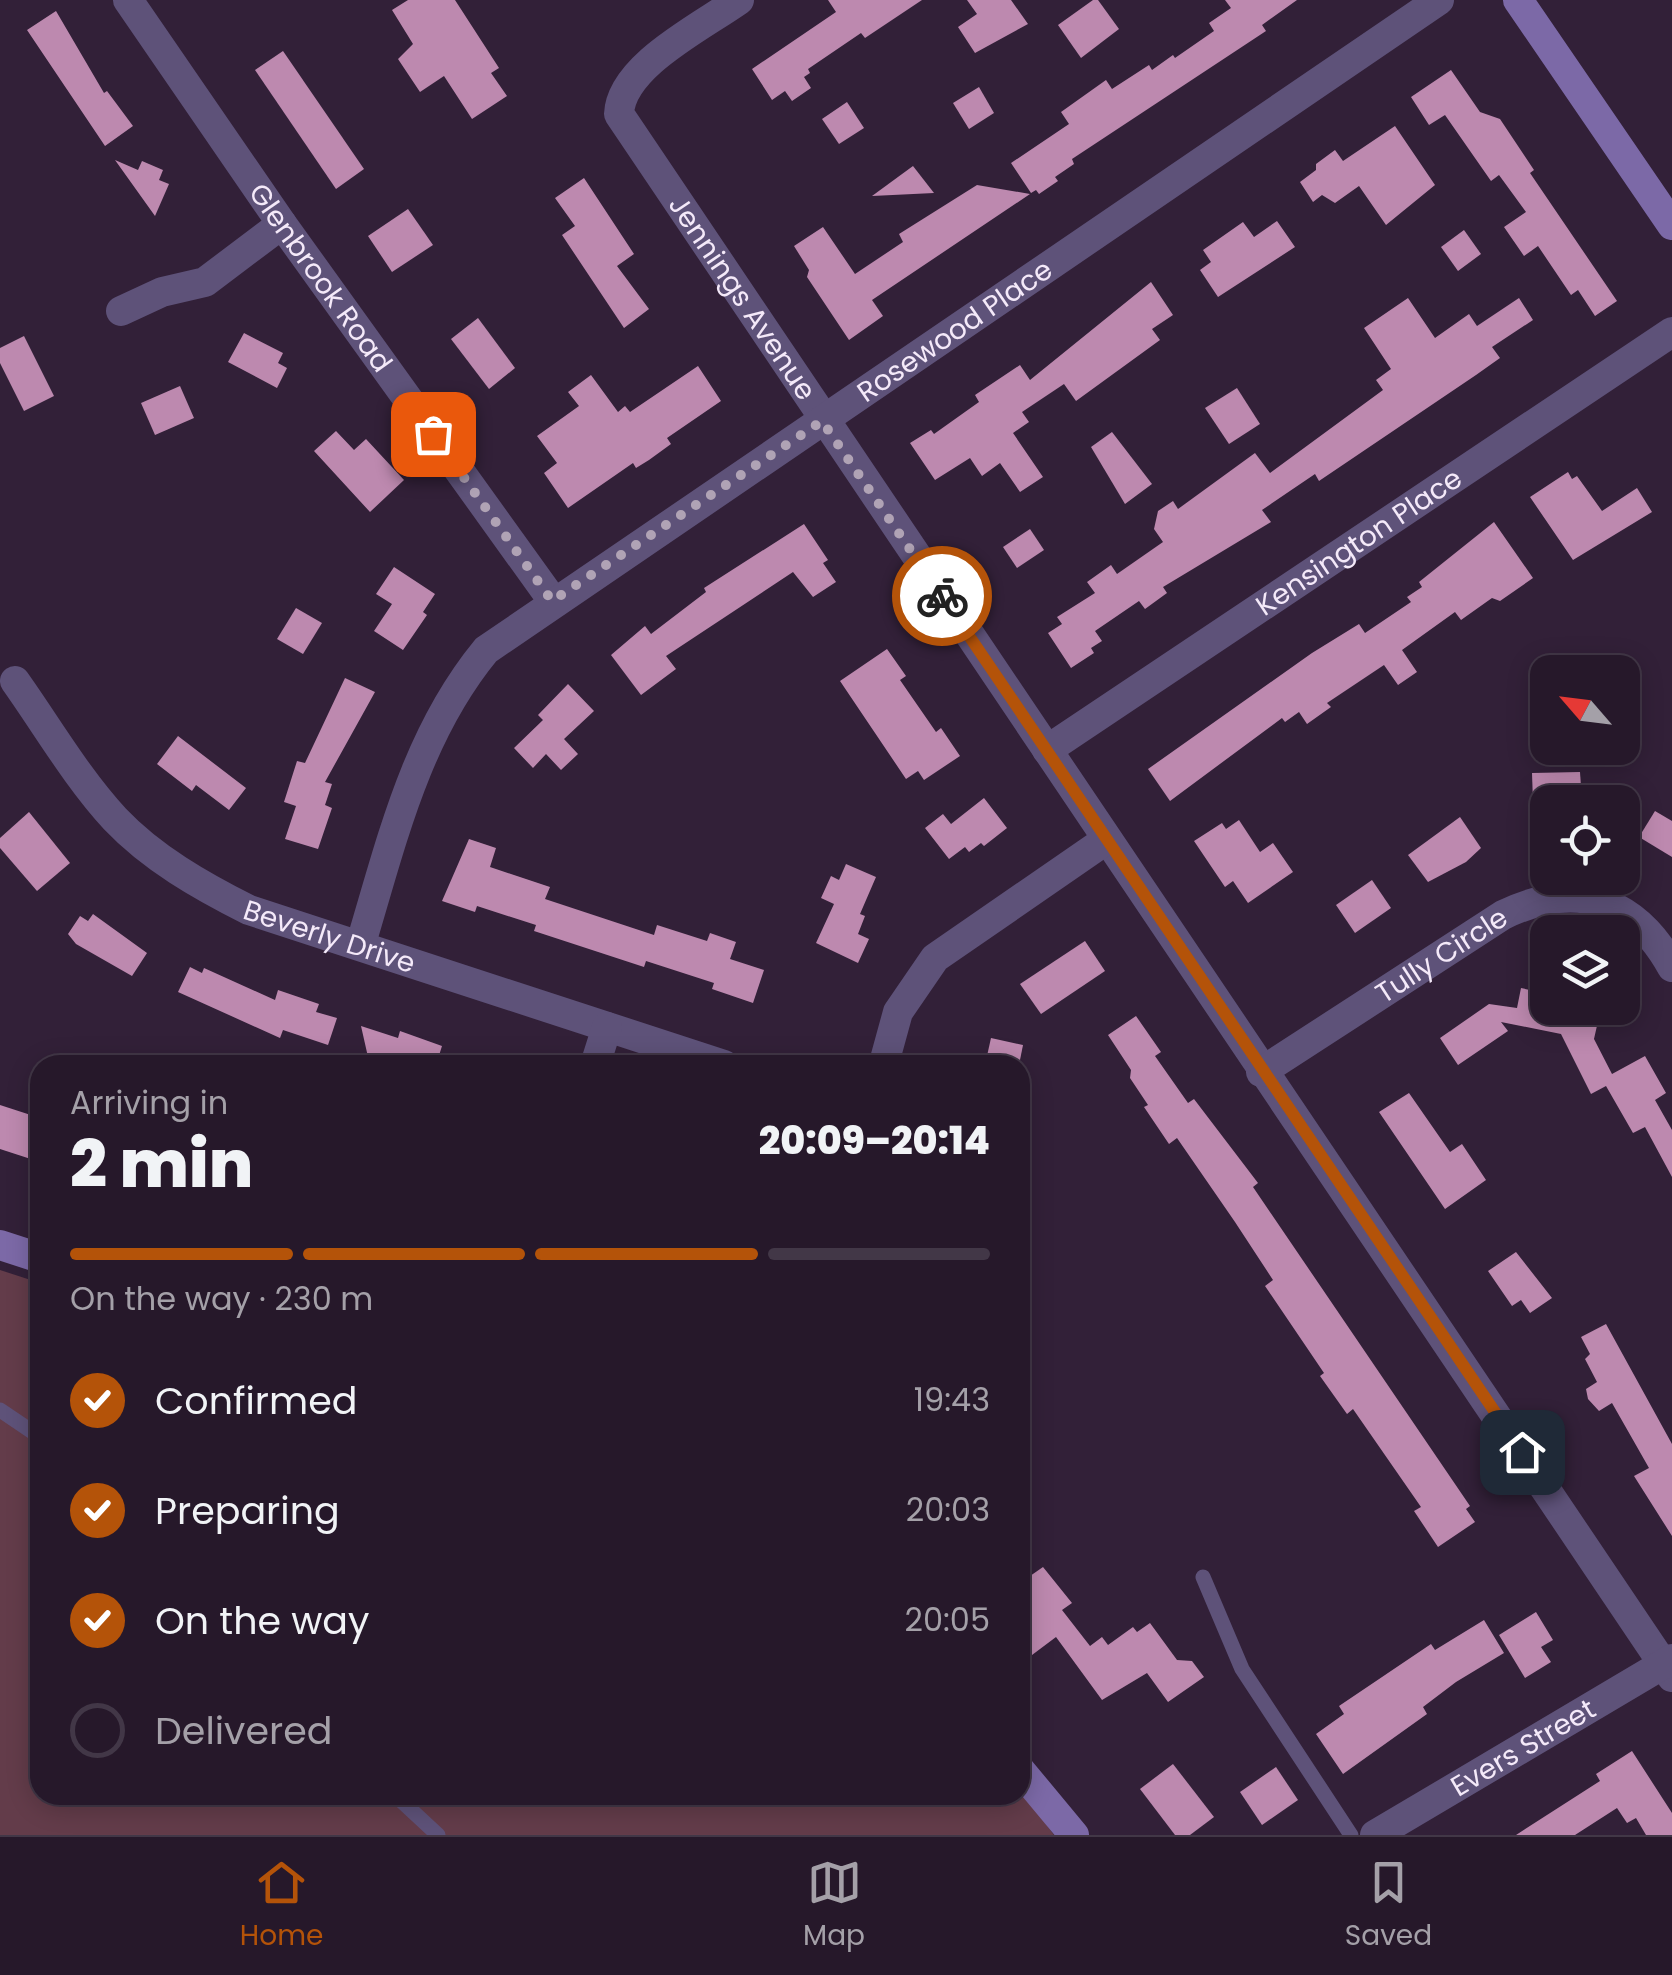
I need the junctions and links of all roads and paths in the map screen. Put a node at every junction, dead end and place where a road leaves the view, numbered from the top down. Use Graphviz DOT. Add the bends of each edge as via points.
graph roads {
  1 [pos="128,0"];
  2 [pos="739,0"];
  3 [pos="1439,0"];
  4 [pos="1518,0"];
  5 [pos="1670,218"];
  6 [pos="282,224"];
  7 [pos="121,311"];
  8 [pos="1672,332"];
  9 [pos="822,421"];
  10 [pos="552,601"];
  11 [pos="15,680"];
  12 [pos="1047,750"];
  13 [pos="1106,840"];
  14 [pos="360,943"];
  15 [pos="1672,968"];
  16 [pos="607,1027"];
  17 [pos="597,1055"];
  18 [pos="693,1055"];
  19 [pos="881,1055"];
  20 [pos="1262,1072"];
  21 [pos="0,1245"];
  22 [pos="30,1255"];
  23 [pos="0,1410"];
  24 [pos="30,1430"];
  25 [pos="1203,1577"];
  26 [pos="1669,1667"];
  27 [pos="1030,1782"];
  28 [pos="406,1805"];
  29 [pos="438,1835"];
  30 [pos="1074,1835"];
  31 [pos="1351,1835"];
  32 [pos="1375,1835"];
  1 -- 6 [label="street, Glenbrook Road"];
  2 -- 9 [label="street, Jennings Avenue" via="634,74 620,95 618,114"];
  3 -- 9 [label="street, Rosewood Place"];
  4 -- 5 [label="main road"];
  6 -- 7 [label="street" via="205,282"];
  6 -- 10 [label="street, Glenbrook Road"];
  8 -- 12 [label="street, Kensington Place"];
  9 -- 10 [label="street, Rosewood Place"];
  9 -- 12 [label="street, Jennings Avenue"];
  10 -- 14 [label="street, Rosewood Place" via="486,650 453,690 411,779"];
  11 -- 14 [label="street, Beverly Drive" via="114,818 147,848 249,910"];
  12 -- 13 [label="street, Jennings Avenue"];
  13 -- 19 [label="street" via="935,958 898,1012"];
  13 -- 20 [label="street, Jennings Avenue"];
  14 -- 16 [label="street, Beverly Drive"];
  15 -- 20 [label="street, Tully Circle" via="1662,948 1600,900 1567,894 1536,899"];
  16 -- 17 [label="street"];
  16 -- 18 [label="street, Beverly Drive"];
  20 -- 26 [label="street, Jennings Avenue"];
  21 -- 22 [label="main road"];
  23 -- 24 [label="lane"];
  25 -- 31 [label="lane" via="1242,1669"];
  26 -- 32 [label="street, Evers Street"];
  27 -- 30 [label="main road"];
  28 -- 29 [label="lane"];
}
